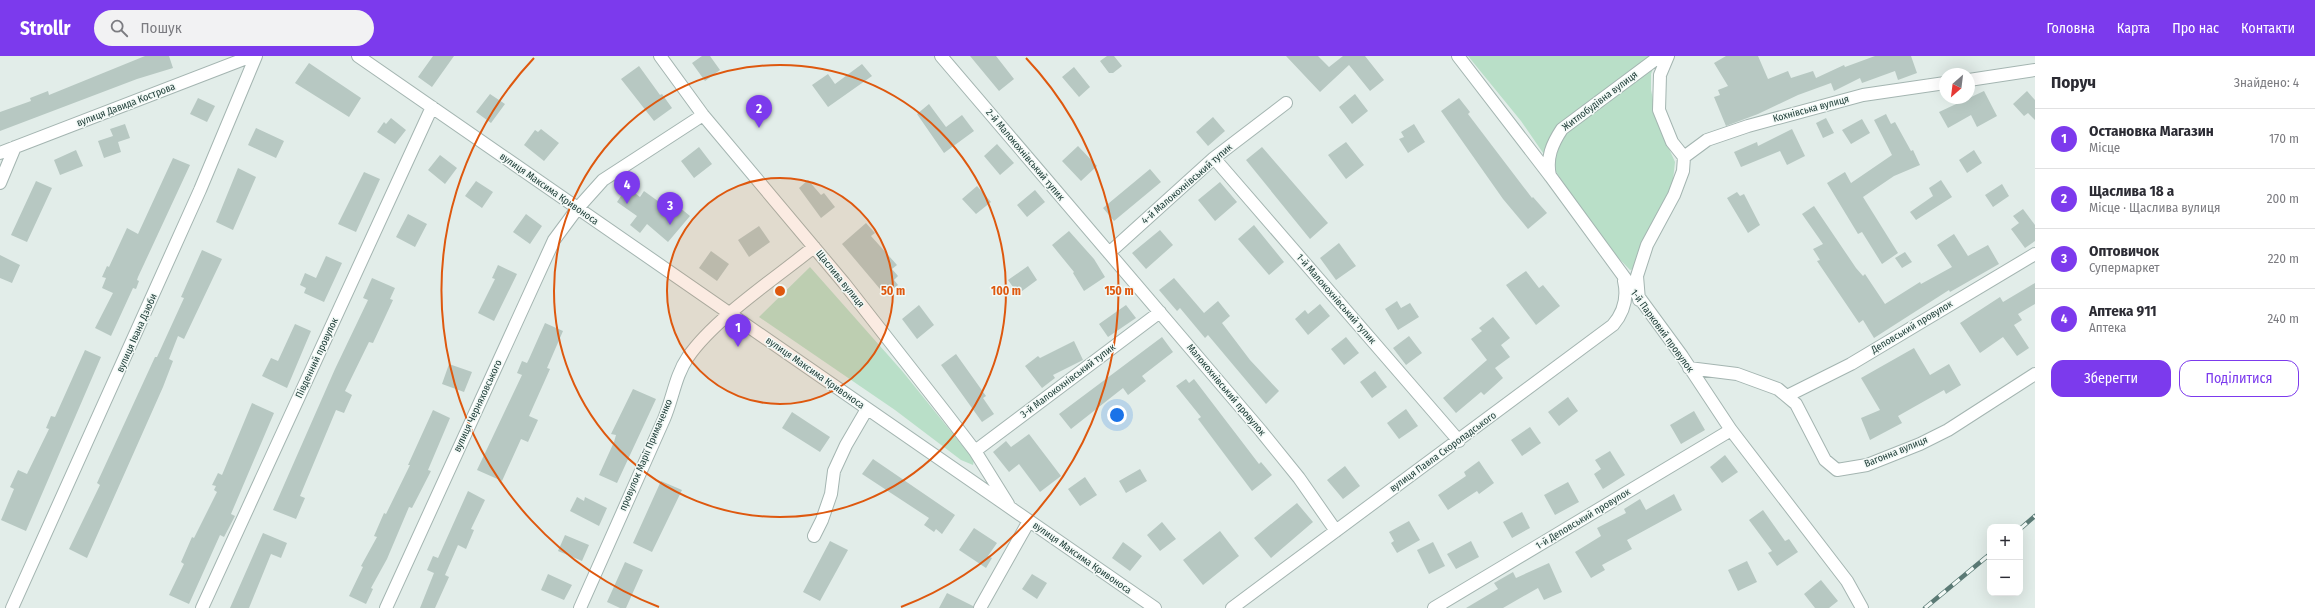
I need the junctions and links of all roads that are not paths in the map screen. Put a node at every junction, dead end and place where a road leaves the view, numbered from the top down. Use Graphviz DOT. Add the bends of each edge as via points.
graph roads {
  1 [pos="252,56"];
  2 [pos="256,56"];
  3 [pos="358,56"];
  4 [pos="660,56"];
  5 [pos="941,56"];
  6 [pos="1458,56"];
  7 [pos="1660,56"];
  8 [pos="1668,56"];
  9 [pos="2035,70"];
  10 [pos="1975,79"];
  11 [pos="1939,84"];
  12 [pos="1286,103"];
  13 [pos="432,107"];
  14 [pos="703,114"];
  15 [pos="15,147"];
  16 [pos="0,153"];
  17 [pos="1684,157"];
  18 [pos="1214,158"];
  19 [pos="1551,177"];
  20 [pos="0,183"];
  21 [pos="577,209"];
  22 [pos="814,247"];
  23 [pos="1110,253"];
  24 [pos="2035,254"];
  25 [pos="1624,280"];
  26 [pos="1639,300"];
  27 [pos="1160,312"];
  28 [pos="730,314"];
  29 [pos="1689,368"];
  30 [pos="2035,374"];
  31 [pos="1787,396"];
  32 [pos="867,409"];
  33 [pos="1731,430"];
  34 [pos="1459,441"];
  35 [pos="975,451"];
  36 [pos="1011,508"];
  37 [pos="1029,521"];
  38 [pos="1336,531"];
  39 [pos="814,536"];
  40 [pos="12,608"];
  41 [pos="202,608"];
  42 [pos="386,608"];
  43 [pos="580,608"];
  44 [pos="980,608"];
  45 [pos="1155,608"];
  46 [pos="1232,608"];
  47 [pos="1434,608"];
  48 [pos="1862,608"];
  1 -- 15 [label="street, вулиця Давида Кострова"];
  2 -- 40 [label="street, вулиця Івана Дзюби" via="200,190"];
  3 -- 13 [label="street, вулиця Максима Кривоноса"];
  4 -- 14 [label="street, Щаслива вулиця"];
  5 -- 23 [label="street, 2-й Малокохнівський тупик"];
  6 -- 19 [label="street, 1-й Парковий провулок"];
  7 -- 19 [label="street, Житлобудівна вулиця" via="1562,129 1550,153 1548,165"];
  8 -- 17 [label="street" via="1660,75 1660,110 1672,142"];
  9 -- 10 [label="street"];
  11 -- 17 [label="street, Кохнівська вулиця" via="1863,95 1748,126 1707,140"];
  12 -- 18 [label="street, 4-й Малокохнівський тупик"];
  13 -- 21 [label="street, вулиця Максима Кривоноса"];
  13 -- 41 [label="street, Південний провулок"];
  14 -- 21 [label="street, вулиця Черняховського" via="603,180"];
  14 -- 22 [label="street, Щаслива вулиця"];
  15 -- 16 [label="street, вулиця Давида Кострова"];
  15 -- 20 [label="street"];
  17 -- 26 [label="street" via="1683,171 1674,195 1654,230 1637,276"];
  18 -- 23 [label="street, 4-й Малокохнівський тупик"];
  18 -- 34 [label="street, 1-й Малокохнівський тупик"];
  19 -- 25 [label="street, 1-й Парковий провулок"];
  21 -- 28 [label="street, вулиця Максима Кривоноса"];
  21 -- 42 [label="street, вулиця Черняховського" via="554,240"];
  22 -- 28 [label="street, провулок Марії Примаченко"];
  22 -- 35 [label="street, Щаслива вулиця"];
  23 -- 27 [label="street, Малокохнівський провулок"];
  24 -- 31 [label="street, Деповський провулок" via="1851,364"];
  25 -- 26 [label="street, 1-й Парковий провулок"];
  25 -- 34 [label="street, вулиця Павла Скоропадського" via="1625,301 1621,315 1613,325"];
  26 -- 29 [label="street, 1-й Парковий провулок"];
  27 -- 35 [label="street, 3-й Малокохнівський тупик"];
  27 -- 38 [label="street, Малокохнівський провулок" via="1300,478"];
  28 -- 32 [label="street, вулиця Максима Кривоноса"];
  28 -- 43 [label="street, провулок Марії Примаченко" via="689,356 680,370 667,411"];
  29 -- 31 [label="street, Вагонна вулиця" via="1737,374 1778,389"];
  29 -- 33 [label="street, 1-й Парковий провулок"];
  30 -- 31 [label="street, Вагонна вулиця" via="1948,430 1866,465 1846,470 1837,470 1825,460 1796,404"];
  32 -- 36 [label="street, вулиця Максима Кривоноса"];
  32 -- 39 [label="street" via="834,472 831,494"];
  33 -- 47 [label="street, 1-й Деповський провулок"];
  33 -- 48 [label="street, 1-й Парковий провулок" via="1847,580"];
  34 -- 38 [label="street, вулиця Павла Скоропадського"];
  35 -- 36 [label="street, Щаслива вулиця"];
  36 -- 37 [label="street, вулиця Максима Кривоноса"];
  37 -- 44 [label="street"];
  37 -- 45 [label="street, вулиця Максима Кривоноса"];
  38 -- 46 [label="street, вулиця Павла Скоропадського"];
}
